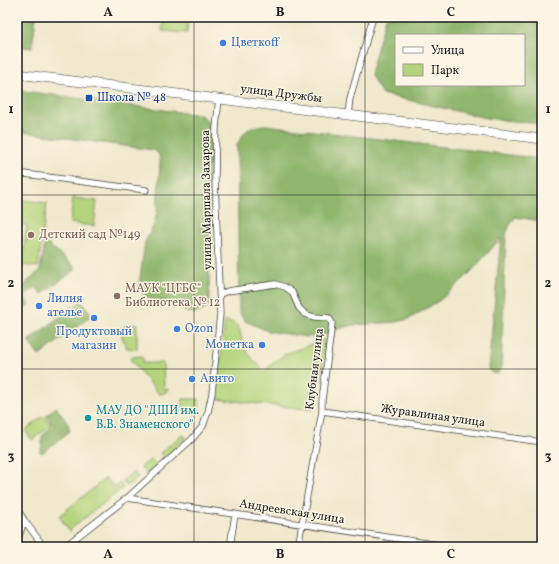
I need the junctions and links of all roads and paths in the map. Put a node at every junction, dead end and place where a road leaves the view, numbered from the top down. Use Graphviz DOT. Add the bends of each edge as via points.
graph roads {
  1 [pos="373,17"];
  2 [pos="17,74"];
  3 [pos="219,98"];
  4 [pos="348,115"];
  5 [pos="542,139"];
  6 [pos="17,173"];
  7 [pos="146,190"];
  8 [pos="220,294"];
  9 [pos="322,411"];
  10 [pos="542,442"];
  11 [pos="127,498"];
  12 [pos="17,509"];
  13 [pos="235,514"];
  14 [pos="24,520"];
  15 [pos="302,525"];
  16 [pos="17,543"];
  17 [pos="44,547"];
  18 [pos="64,547"];
  19 [pos="230,547"];
  20 [pos="298,547"];
  21 [pos="453,547"];
  1 -- 4 [label="street" via="350,98"];
  2 -- 3 [label="main road, улица Дружбы"];
  3 -- 4 [label="main road, улица Дружбы"];
  3 -- 8 [label="street, улица Маршала Захарова" via="215,178"];
  4 -- 5 [label="main road, улица Дружбы"];
  6 -- 7 [label="street"];
  8 -- 9 [label="street, Клубная улица" via="275,284 292,292 299,308 305,314 329,318 332,330"];
  8 -- 11 [label="street, улица Маршала Захарова" via="212,393 203,426"];
  9 -- 10 [label="street, Журавлиная улица"];
  9 -- 15 [label="street, Клубная улица"];
  11 -- 13 [label="street, Андреевская улица"];
  11 -- 18 [label="street, улица Маршала Захарова"];
  12 -- 14 [label="street"];
  13 -- 15 [label="street, Андреевская улица"];
  13 -- 19 [label="street"];
  14 -- 16 [label="street"];
  14 -- 17 [label="street"];
  15 -- 20 [label="street, Клубная улица"];
  15 -- 21 [label="street, Андреевская улица"];
}
